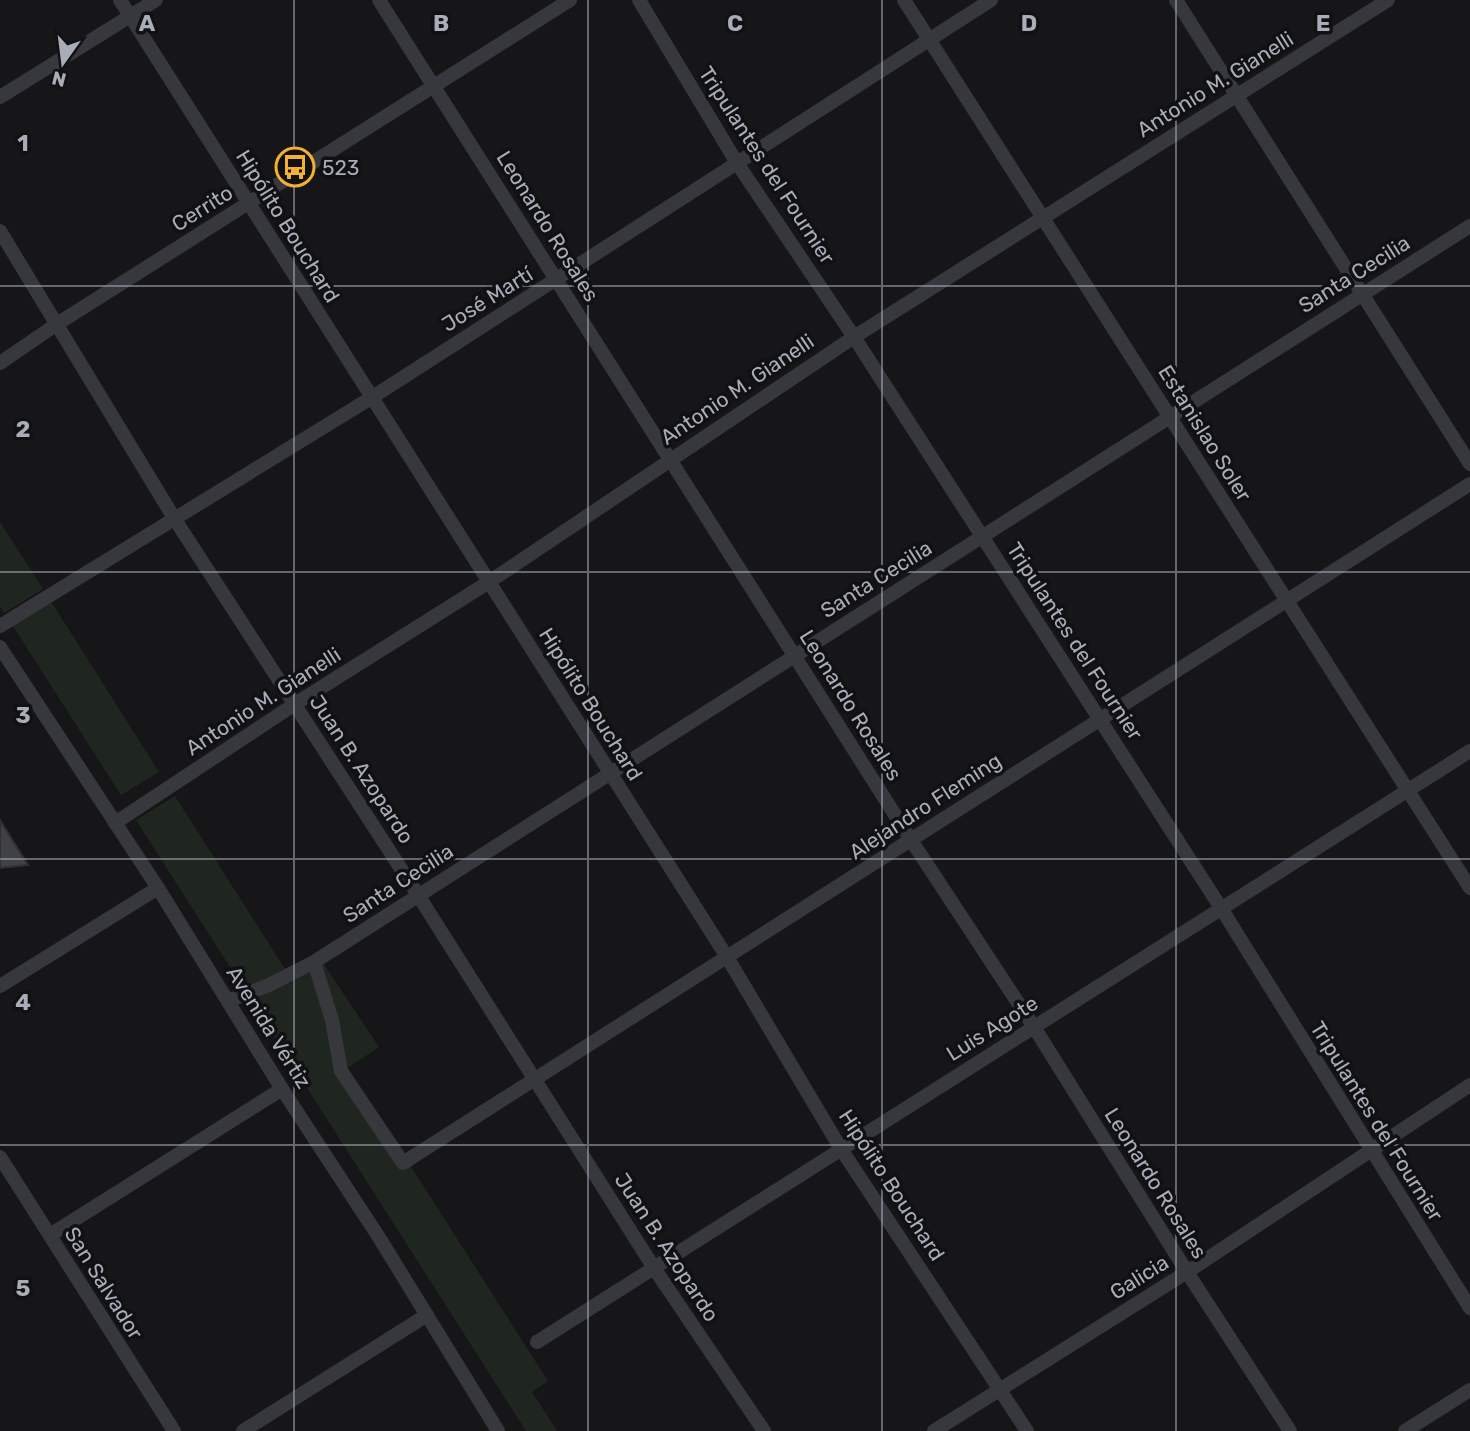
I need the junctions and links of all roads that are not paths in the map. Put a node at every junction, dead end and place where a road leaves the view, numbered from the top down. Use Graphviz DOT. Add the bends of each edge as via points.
graph roads {
  1 [pos="120,0"];
  2 [pos="156,0"];
  3 [pos="379,0"];
  4 [pos="570,0"];
  5 [pos="639,0"];
  6 [pos="904,0"];
  7 [pos="991,0"];
  8 [pos="1176,0"];
  9 [pos="1388,0"];
  10 [pos="130,16"];
  11 [pos="929,40"];
  12 [pos="434,86"];
  13 [pos="1236,96"];
  14 [pos="0,97"];
  15 [pos="737,163"];
  16 [pos="249,203"];
  17 [pos="1043,218"];
  18 [pos="1470,226"];
  19 [pos="0,231"];
  20 [pos="557,279"];
  21 [pos="1362,294"];
  22 [pos="57,324"];
  23 [pos="854,337"];
  24 [pos="0,363"];
  25 [pos="371,398"];
  26 [pos="1170,416"];
  27 [pos="671,458"];
  28 [pos="1470,464"];
  29 [pos="1470,484"];
  30 [pos="174,518"];
  31 [pos="983,536"];
  32 [pos="489,582"];
  33 [pos="1287,601"];
  34 [pos="0,626"];
  35 [pos="0,647"];
  36 [pos="794,656"];
  37 [pos="295,704"];
  38 [pos="1101,719"];
  39 [pos="1470,751"];
  40 [pos="610,773"];
  41 [pos="1408,790"];
  42 [pos="115,823"];
  43 [pos="911,840"];
  44 [pos="158,888"];
  45 [pos="1470,888"];
  46 [pos="418,895"];
  47 [pos="1221,908"];
  48 [pos="727,957"];
  49 [pos="314,962"];
  50 [pos="0,986"];
  51 [pos="228,1001"];
  52 [pos="1034,1027"];
  53 [pos="535,1079"];
  54 [pos="1470,1085"];
  55 [pos="282,1089"];
  56 [pos="841,1149"];
  57 [pos="1369,1149"];
  58 [pos="0,1157"];
  59 [pos="50,1235"];
  60 [pos="654,1268"];
  61 [pos="1187,1272"];
  62 [pos="1470,1308"];
  63 [pos="427,1315"];
  64 [pos="537,1342"];
  65 [pos="1001,1389"];
  66 [pos="1470,1390"];
  67 [pos="174,1431"];
  68 [pos="243,1431"];
  69 [pos="498,1431"];
  70 [pos="764,1431"];
  71 [pos="934,1431"];
  72 [pos="1027,1431"];
  73 [pos="1290,1431"];
  74 [pos="1405,1431"];
  1 -- 10 [label="street, Hipólito Bouchard"];
  2 -- 10 [label="street"];
  3 -- 12 [label="street, Leonardo Rosales"];
  4 -- 12 [label="street, Cerrito"];
  5 -- 15 [label="street, Tripulantes del Fournier"];
  6 -- 11 [label="street, Estanislao Soler"];
  7 -- 11 [label="street, José Martí"];
  8 -- 13 [label="street"];
  9 -- 13 [label="street, Antonio M. Gianelli"];
  10 -- 14 [label="street"];
  10 -- 16 [label="street, Hipólito Bouchard"];
  11 -- 15 [label="street, José Martí"];
  11 -- 17 [label="street, Estanislao Soler"];
  12 -- 16 [label="street, Cerrito"];
  12 -- 20 [label="street, Leonardo Rosales"];
  13 -- 17 [label="street, Antonio M. Gianelli"];
  13 -- 21 [label="street"];
  15 -- 20 [label="street, José Martí"];
  15 -- 23 [label="street, Tripulantes del Fournier"];
  16 -- 22 [label="street, Cerrito"];
  16 -- 25 [label="street, Hipólito Bouchard"];
  17 -- 23 [label="street, Antonio M. Gianelli"];
  17 -- 26 [label="street, Estanislao Soler"];
  18 -- 21 [label="street, Santa Cecilia"];
  19 -- 22 [label="street, Juan B. Azopardo"];
  20 -- 25 [label="street, José Martí"];
  20 -- 27 [label="street, Leonardo Rosales"];
  21 -- 26 [label="street, Santa Cecilia"];
  21 -- 28 [label="street"];
  22 -- 24 [label="street, Cerrito"];
  22 -- 30 [label="street, Juan B. Azopardo"];
  23 -- 27 [label="street, Antonio M. Gianelli"];
  23 -- 31 [label="street, Tripulantes del Fournier"];
  25 -- 30 [label="street, José Martí"];
  25 -- 32 [label="street, Hipólito Bouchard"];
  26 -- 31 [label="street, Santa Cecilia"];
  26 -- 33 [label="street, Estanislao Soler"];
  27 -- 32 [label="street, Antonio M. Gianelli"];
  27 -- 36 [label="street, Leonardo Rosales"];
  29 -- 33 [label="street, Alejandro Fleming"];
  30 -- 34 [label="street, José Martí"];
  30 -- 37 [label="street, Juan B. Azopardo"];
  31 -- 36 [label="street, Santa Cecilia"];
  31 -- 38 [label="street, Tripulantes del Fournier"];
  32 -- 37 [label="street, Antonio M. Gianelli"];
  32 -- 40 [label="street, Hipólito Bouchard"];
  33 -- 38 [label="street, Alejandro Fleming"];
  33 -- 41 [label="street, Estanislao Soler"];
  35 -- 42 [label="street, Avenida Vértiz"];
  36 -- 40 [label="street, Santa Cecilia"];
  36 -- 43 [label="street, Leonardo Rosales"];
  37 -- 42 [label="street, Antonio M. Gianelli"];
  37 -- 46 [label="street, Juan B. Azopardo"];
  38 -- 43 [label="street, Alejandro Fleming"];
  38 -- 47 [label="street, Tripulantes del Fournier"];
  39 -- 41 [label="street, Luis Agote"];
  40 -- 46 [label="street, Santa Cecilia"];
  40 -- 48 [label="street, Hipólito Bouchard"];
  41 -- 45 [label="street, Estanislao Soler"];
  41 -- 47 [label="street, Luis Agote"];
  42 -- 44 [label="street, Avenida Vértiz"];
  43 -- 48 [label="street, Alejandro Fleming"];
  43 -- 52 [label="street, Leonardo Rosales"];
  44 -- 50 [label="street"];
  44 -- 51 [label="street, Avenida Vértiz"];
  46 -- 49 [label="street, Santa Cecilia"];
  46 -- 53 [label="street, Juan B. Azopardo"];
  47 -- 52 [label="street, Luis Agote"];
  47 -- 57 [label="street, Tripulantes del Fournier"];
  48 -- 53 [label="street, Alejandro Fleming"];
  48 -- 56 [label="street, Hipólito Bouchard"];
  49 -- 51 [label="street, Santa Cecilia"];
  49 -- 53 [label="street, Alejandro Fleming" via="332,1020 341,1071 403,1163"];
  51 -- 55 [label="street, Avenida Vértiz"];
  52 -- 56 [label="street, Luis Agote"];
  52 -- 61 [label="street, Leonardo Rosales"];
  53 -- 60 [label="street, Juan B. Azopardo"];
  54 -- 57 [label="street, Galicia"];
  55 -- 59 [label="street"];
  55 -- 63 [label="street, Avenida Vértiz"];
  56 -- 60 [label="street, Luis Agote"];
  56 -- 65 [label="street, Hipólito Bouchard"];
  57 -- 61 [label="street, Galicia"];
  57 -- 62 [label="street, Tripulantes del Fournier"];
  58 -- 59 [label="street, San Salvador"];
  59 -- 67 [label="street, San Salvador"];
  60 -- 64 [label="street, Luis Agote"];
  60 -- 70 [label="street, Juan B. Azopardo"];
  61 -- 65 [label="street, Galicia"];
  61 -- 73 [label="street, Leonardo Rosales"];
  63 -- 68 [label="street"];
  63 -- 69 [label="street, Avenida Vértiz"];
  65 -- 71 [label="street, Galicia"];
  65 -- 72 [label="street, Hipólito Bouchard"];
  66 -- 74 [label="street"];
}
